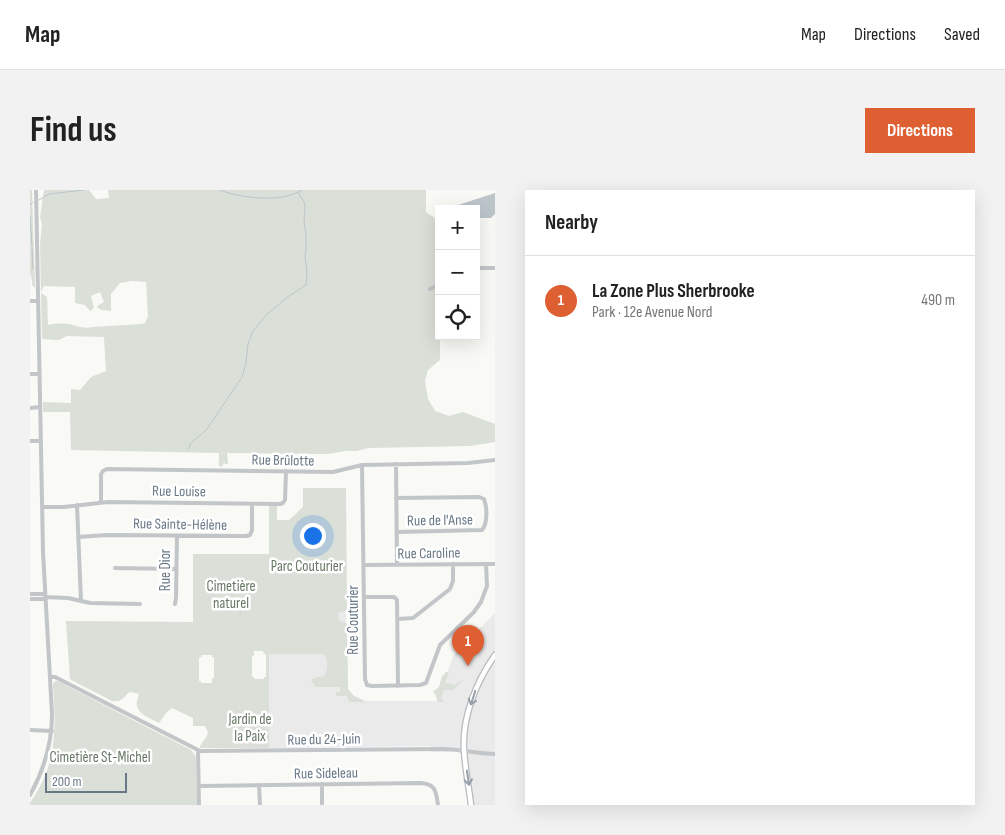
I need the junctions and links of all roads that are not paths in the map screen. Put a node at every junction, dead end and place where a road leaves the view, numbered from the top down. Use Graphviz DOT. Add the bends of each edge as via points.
graph roads {
  1 [pos="36,190"];
  2 [pos="480,268"];
  3 [pos="495,268"];
  4 [pos="435,287"];
  5 [pos="430,290"];
  6 [pos="30,301"];
  7 [pos="38,301"];
  8 [pos="30,374"];
  9 [pos="39,374"];
  10 [pos="40,407"];
  11 [pos="30,408"];
  12 [pos="30,441"];
  13 [pos="41,441"];
  14 [pos="495,460"];
  15 [pos="396,464"];
  16 [pos="362,465"];
  17 [pos="286,471"];
  18 [pos="396,498"];
  19 [pos="101,502"];
  20 [pos="252,504"];
  21 [pos="77,505"];
  22 [pos="42,507"];
  23 [pos="397,532"];
  24 [pos="176,536"];
  25 [pos="78,538"];
  26 [pos="453,564"];
  27 [pos="486,564"];
  28 [pos="495,564"];
  29 [pos="364,565"];
  30 [pos="397,565"];
  31 [pos="115,568"];
  32 [pos="176,569"];
  33 [pos="30,594"];
  34 [pos="45,596"];
  35 [pos="364,597"];
  36 [pos="30,599"];
  37 [pos="81,601"];
  38 [pos="140,604"];
  39 [pos="175,604"];
  40 [pos="398,619"];
  41 [pos="495,655"];
  42 [pos="50,677"];
  43 [pos="398,686"];
  44 [pos="30,730"];
  45 [pos="52,731"];
  46 [pos="198,750"];
  47 [pos="464,751"];
  48 [pos="495,754"];
  49 [pos="322,784"];
  50 [pos="259,785"];
  51 [pos="198,786"];
  52 [pos="30,795"];
  53 [pos="199,805"];
  54 [pos="260,805"];
  55 [pos="322,805"];
  56 [pos="438,805"];
  57 [pos="471,805"];
  1 -- 7 [label="street"];
  2 -- 3 [label="street"];
  4 -- 5 [label="street"];
  6 -- 7 [label="street"];
  7 -- 9 [label="street"];
  8 -- 9 [label="street"];
  9 -- 10 [label="street"];
  10 -- 11 [label="street"];
  10 -- 13 [label="street"];
  12 -- 13 [label="street"];
  13 -- 22 [label="street"];
  14 -- 15 [label="street, Rue Brûlotte"];
  15 -- 16 [label="street, Rue Brûlotte"];
  15 -- 18 [label="street"];
  16 -- 17 [label="street, Rue Brûlotte" via="333,472"];
  16 -- 29 [label="street, Rue Couturier"];
  17 -- 19 [label="street, Rue Brûlotte" via="107,469 101,474"];
  17 -- 20 [label="street, Rue Louise" via="284,502"];
  18 -- 23 [label="street"];
  18 -- 23 [label="street, Rue de l'Anse" via="479,497 486,504 486,525 482,530"];
  19 -- 20 [label="street, Rue Louise"];
  19 -- 21 [label="street, Rue Louise"];
  20 -- 24 [label="street, Rue Sainte-Hélène" via="252,533 248,536"];
  21 -- 22 [label="street, Rue Louise"];
  21 -- 25 [label="street"];
  22 -- 34 [label="street"];
  23 -- 30 [label="street"];
  24 -- 25 [label="street, Rue Sainte-Hélène"];
  24 -- 32 [label="street, Rue Dior"];
  25 -- 37 [label="street"];
  26 -- 27 [label="street, Rue Caroline"];
  26 -- 30 [label="street, Rue Caroline"];
  26 -- 40 [label="street" via="450,589 413,618"];
  27 -- 28 [label="street, Rue Caroline"];
  27 -- 43 [label="street" via="487,586 481,602 440,645 426,683"];
  29 -- 30 [label="street, Rue Caroline"];
  29 -- 35 [label="street, Rue Couturier"];
  31 -- 32 [label="street"];
  32 -- 39 [label="street, Rue Dior"];
  33 -- 34 [label="street"];
  34 -- 36 [label="street"];
  34 -- 37 [label="street"];
  34 -- 42 [label="street"];
  35 -- 40 [label="street" via="394,597"];
  35 -- 43 [label="street, Rue Couturier" via="364,679 367,685"];
  37 -- 38 [label="street"];
  40 -- 43 [label="street"];
  41 -- 47 [label="main road, one-way" via="472,700"];
  42 -- 45 [label="street"];
  42 -- 46 [label="street, Rue du 24-Juin"];
  44 -- 45 [label="street"];
  45 -- 52 [label="street" via="45,762"];
  46 -- 47 [label="street, Rue du 24-Juin"];
  46 -- 51 [label="street"];
  47 -- 48 [label="street, Rue du 24-Juin"];
  47 -- 57 [label="main road, one-way"];
  49 -- 50 [label="street, Rue Sideleau"];
  49 -- 55 [label="street"];
  49 -- 56 [label="street, Rue Sideleau" via="427,784 434,789"];
  50 -- 51 [label="street, Rue Sideleau"];
  50 -- 54 [label="street"];
  51 -- 53 [label="street"];
}
